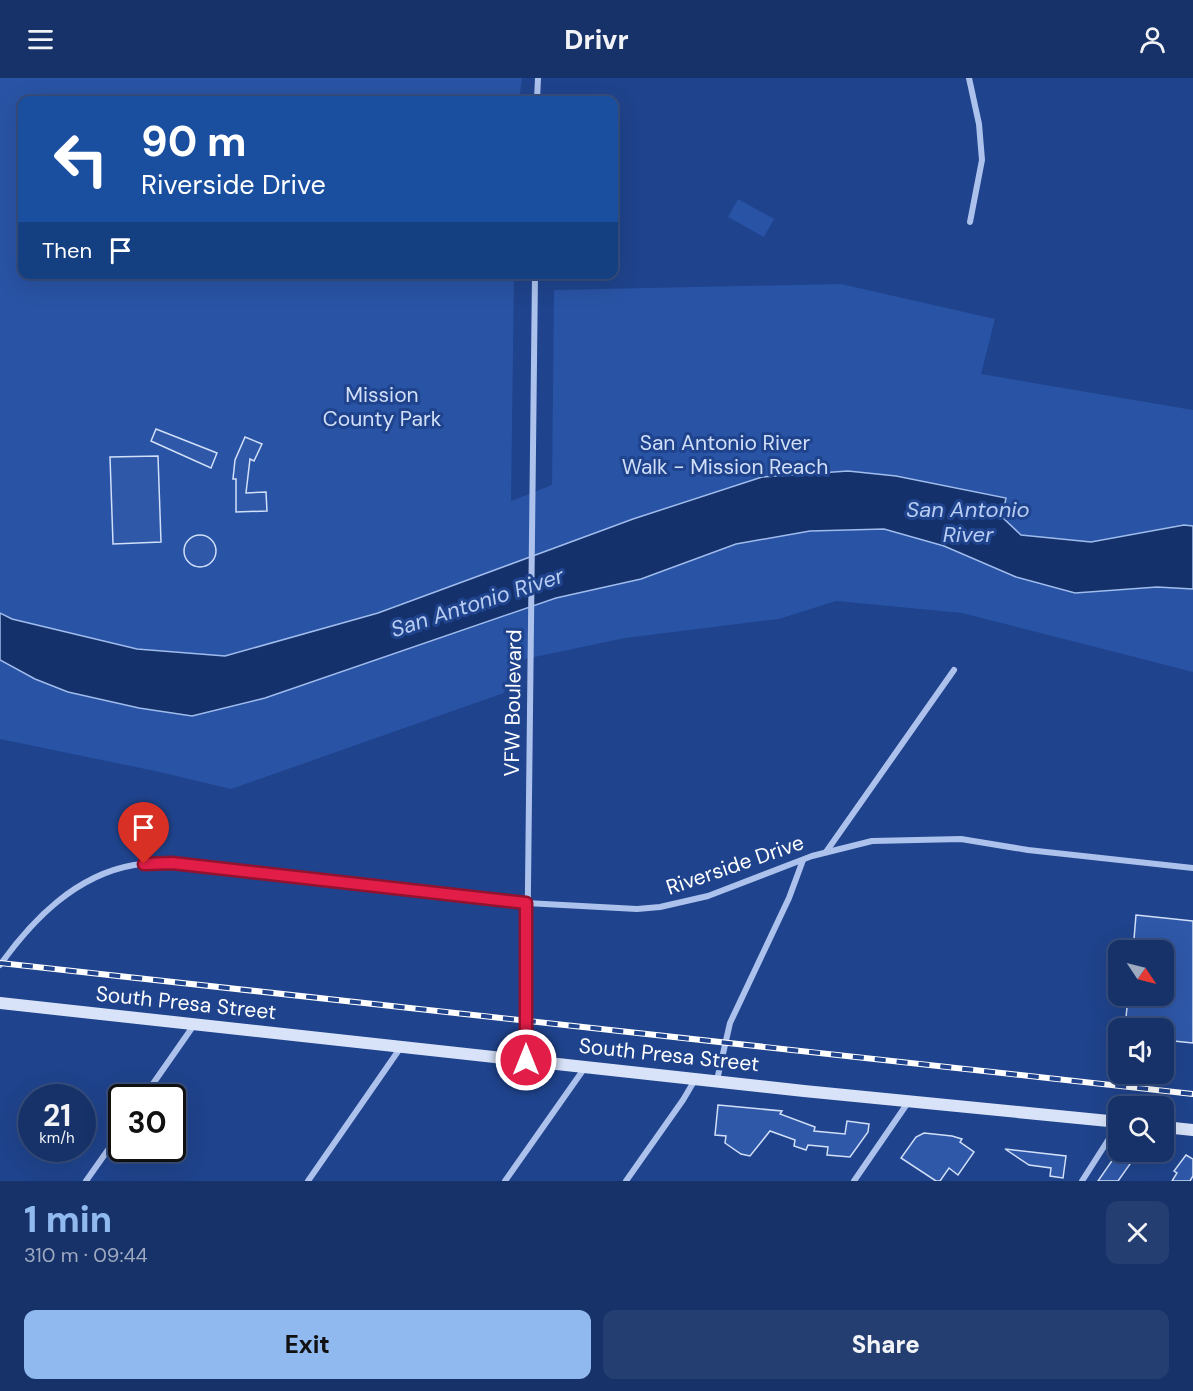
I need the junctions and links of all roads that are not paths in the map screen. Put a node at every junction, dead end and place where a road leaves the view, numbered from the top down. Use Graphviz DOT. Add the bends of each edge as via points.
graph roads {
  1 [pos="538,78"];
  2 [pos="969,78"];
  3 [pos="537,96"];
  4 [pos="970,222"];
  5 [pos="535,279"];
  6 [pos="954,670"];
  7 [pos="826,852"];
  8 [pos="803,860"];
  9 [pos="1193,868"];
  10 [pos="526,903"];
  11 [pos="0,965"];
  12 [pos="0,1003"];
  13 [pos="194,1024"];
  14 [pos="401,1047"];
  15 [pos="526,1060"];
  16 [pos="587,1065"];
  17 [pos="696,1078"];
  18 [pos="717,1080"];
  19 [pos="153,1084"];
  20 [pos="909,1100"];
  21 [pos="1108,1122"];
  22 [pos="1174,1128"];
  23 [pos="1193,1130"];
  24 [pos="1108,1140"];
  25 [pos="108,1150"];
  26 [pos="86,1181"];
  27 [pos="308,1181"];
  28 [pos="505,1181"];
  29 [pos="626,1181"];
  30 [pos="854,1181"];
  31 [pos="1082,1181"];
  1 -- 3 [label="street"];
  2 -- 4 [label="street" via="982,160"];
  5 -- 10 [label="street, VFW Boulevard"];
  6 -- 7 [label="street"];
  7 -- 8 [label="street, Riverside Drive"];
  7 -- 9 [label="street, Riverside Drive" via="873,842 961,839"];
  8 -- 10 [label="street, Riverside Drive" via="708,896 660,907 585,908"];
  8 -- 18 [label="street" via="730,1023"];
  10 -- 11 [label="street, Riverside Drive" via="172,863 144,864 102,875 73,891 34,923"];
  10 -- 15 [label="street, VFW Boulevard"];
  12 -- 13 [label="main road, South Presa Street"];
  13 -- 14 [label="main road, South Presa Street"];
  13 -- 19 [label="street"];
  14 -- 15 [label="main road, South Presa Street"];
  14 -- 27 [label="street"];
  15 -- 16 [label="main road, South Presa Street"];
  16 -- 17 [label="main road, South Presa Street"];
  16 -- 28 [label="street"];
  17 -- 18 [label="main road, South Presa Street"];
  17 -- 29 [label="street"];
  18 -- 20 [label="main road, South Presa Street"];
  20 -- 21 [label="main road, South Presa Street"];
  20 -- 30 [label="street"];
  22 -- 23 [label="main road"];
  24 -- 31 [label="street"];
  25 -- 26 [label="street"];
}
